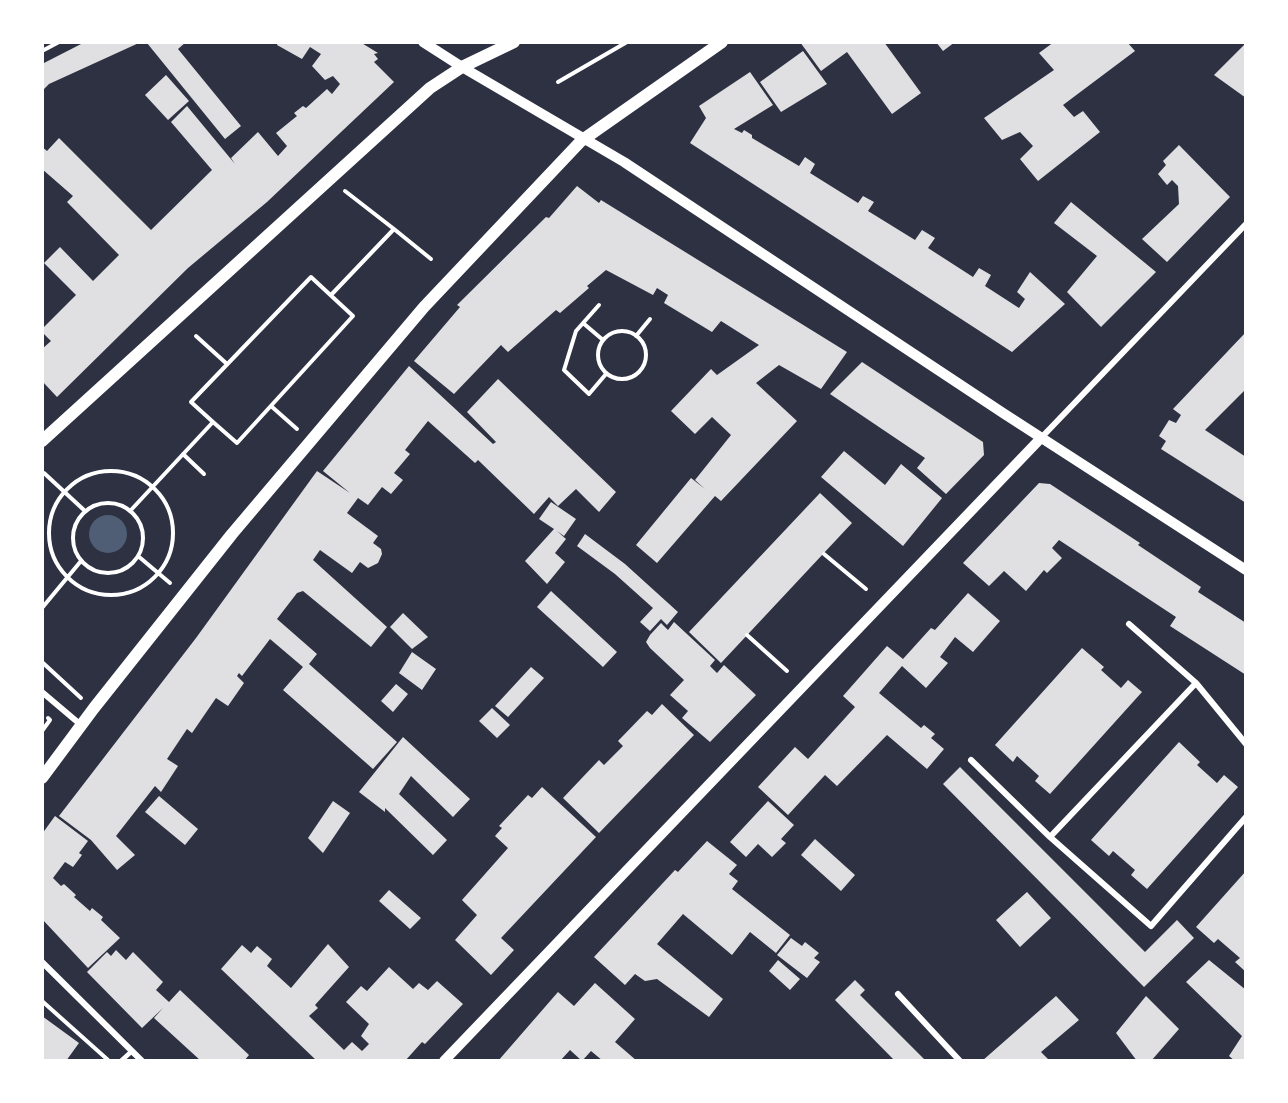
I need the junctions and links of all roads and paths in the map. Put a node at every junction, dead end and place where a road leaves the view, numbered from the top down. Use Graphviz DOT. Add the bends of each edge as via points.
graph roads {
  1 [pos="59,42"];
  2 [pos="423,42"];
  3 [pos="514,42"];
  4 [pos="627,42"];
  5 [pos="722,42"];
  6 [pos="42,51"];
  7 [pos="462,67"];
  8 [pos="558,82"];
  9 [pos="584,138"];
  10 [pos="345,191"];
  11 [pos="1246,224"];
  12 [pos="394,229"];
  13 [pos="430,259"];
  14 [pos="331,295"];
  15 [pos="599,305"];
  16 [pos="650,319"];
  17 [pos="583,323"];
  18 [pos="196,336"];
  19 [pos="636,336"];
  20 [pos="603,340"];
  21 [pos="227,364"];
  22 [pos="606,374"];
  23 [pos="271,406"];
  24 [pos="213,423"];
  25 [pos="300,432"];
  26 [pos="1041,438"];
  27 [pos="42,441"];
  28 [pos="183,454"];
  29 [pos="44,473"];
  30 [pos="204,474"];
  31 [pos="152,487"];
  32 [pos="64,493"];
  33 [pos="131,510"];
  34 [pos="85,511"];
  35 [pos="824,554"];
  36 [pos="138,556"];
  37 [pos="81,561"];
  38 [pos="1246,570"];
  39 [pos="159,574"];
  40 [pos="68,578"];
  41 [pos="866,590"];
  42 [pos="42,608"];
  43 [pos="1130,624"];
  44 [pos="747,635"];
  45 [pos="42,662"];
  46 [pos="787,671"];
  47 [pos="1196,683"];
  48 [pos="42,692"];
  49 [pos="83,699"];
  50 [pos="42,712"];
  51 [pos="81,725"];
  52 [pos="42,731"];
  53 [pos="1246,744"];
  54 [pos="970,760"];
  55 [pos="42,778"];
  56 [pos="1246,817"];
  57 [pos="1050,837"];
  58 [pos="42,962"];
  59 [pos="898,994"];
  60 [pos="42,1000"];
  61 [pos="132,1051"];
  62 [pos="109,1061"];
  63 [pos="121,1061"];
  64 [pos="142,1061"];
  65 [pos="444,1061"];
  66 [pos="960,1061"];
  1 -- 6 [label="path"];
  2 -- 7 [label="street"];
  3 -- 7 [label="main road"];
  4 -- 8 [label="path"];
  5 -- 9 [label="main road"];
  7 -- 9 [label="street"];
  7 -- 27 [label="main road" via="430,88"];
  9 -- 26 [label="street"];
  9 -- 51 [label="main road" via="416,316 232,534"];
  10 -- 12 [label="path"];
  11 -- 26 [label="street"];
  12 -- 13 [label="path"];
  12 -- 14 [label="path"];
  14 -- 21 [label="path" via="311,277"];
  14 -- 23 [label="path" via="353,316"];
  15 -- 17 [label="path"];
  16 -- 19 [label="path"];
  17 -- 20 [label="path"];
  17 -- 22 [label="path" via="576,332 564,370 589,394"];
  18 -- 21 [label="path"];
  19 -- 20 [label="path" via="617,331"];
  19 -- 22 [label="path" via="646,352 643,368 623,380"];
  20 -- 22 [label="path" via="597,355"];
  21 -- 24 [label="path" via="191,402"];
  23 -- 24 [label="path" via="237,443"];
  23 -- 25 [label="path"];
  24 -- 28 [label="path"];
  26 -- 38 [label="street"];
  26 -- 65 [label="street"];
  28 -- 30 [label="path"];
  28 -- 31 [label="path"];
  29 -- 32 [label="path"];
  31 -- 32 [label="path" via="128,473 107,471 87,475"];
  31 -- 33 [label="path"];
  31 -- 39 [label="path" via="171,514 174,534 170,555"];
  32 -- 34 [label="path"];
  32 -- 40 [label="path" via="56,503 50,523 49,543 56,563"];
  33 -- 34 [label="path" via="109,502"];
  33 -- 36 [label="path" via="143,530 144,541"];
  34 -- 37 [label="path" via="74,528 72,540"];
  35 -- 41 [label="path"];
  36 -- 37 [label="path" via="113,573 90,569"];
  36 -- 39 [label="path"];
  37 -- 40 [label="path"];
  39 -- 40 [label="path" via="127,594 106,596 87,591"];
  40 -- 42 [label="path"];
  43 -- 47 [label="street"];
  44 -- 46 [label="path"];
  45 -- 49 [label="path"];
  47 -- 53 [label="street"];
  47 -- 57 [label="street"];
  48 -- 51 [label="street"];
  50 -- 52 [label="path" via="50,720"];
  51 -- 55 [label="main road"];
  54 -- 57 [label="street"];
  56 -- 57 [label="street" via="1151,926"];
  58 -- 61 [label="street"];
  59 -- 66 [label="street"];
  60 -- 62 [label="path"];
  61 -- 63 [label="lane"];
  61 -- 64 [label="street"];
}
